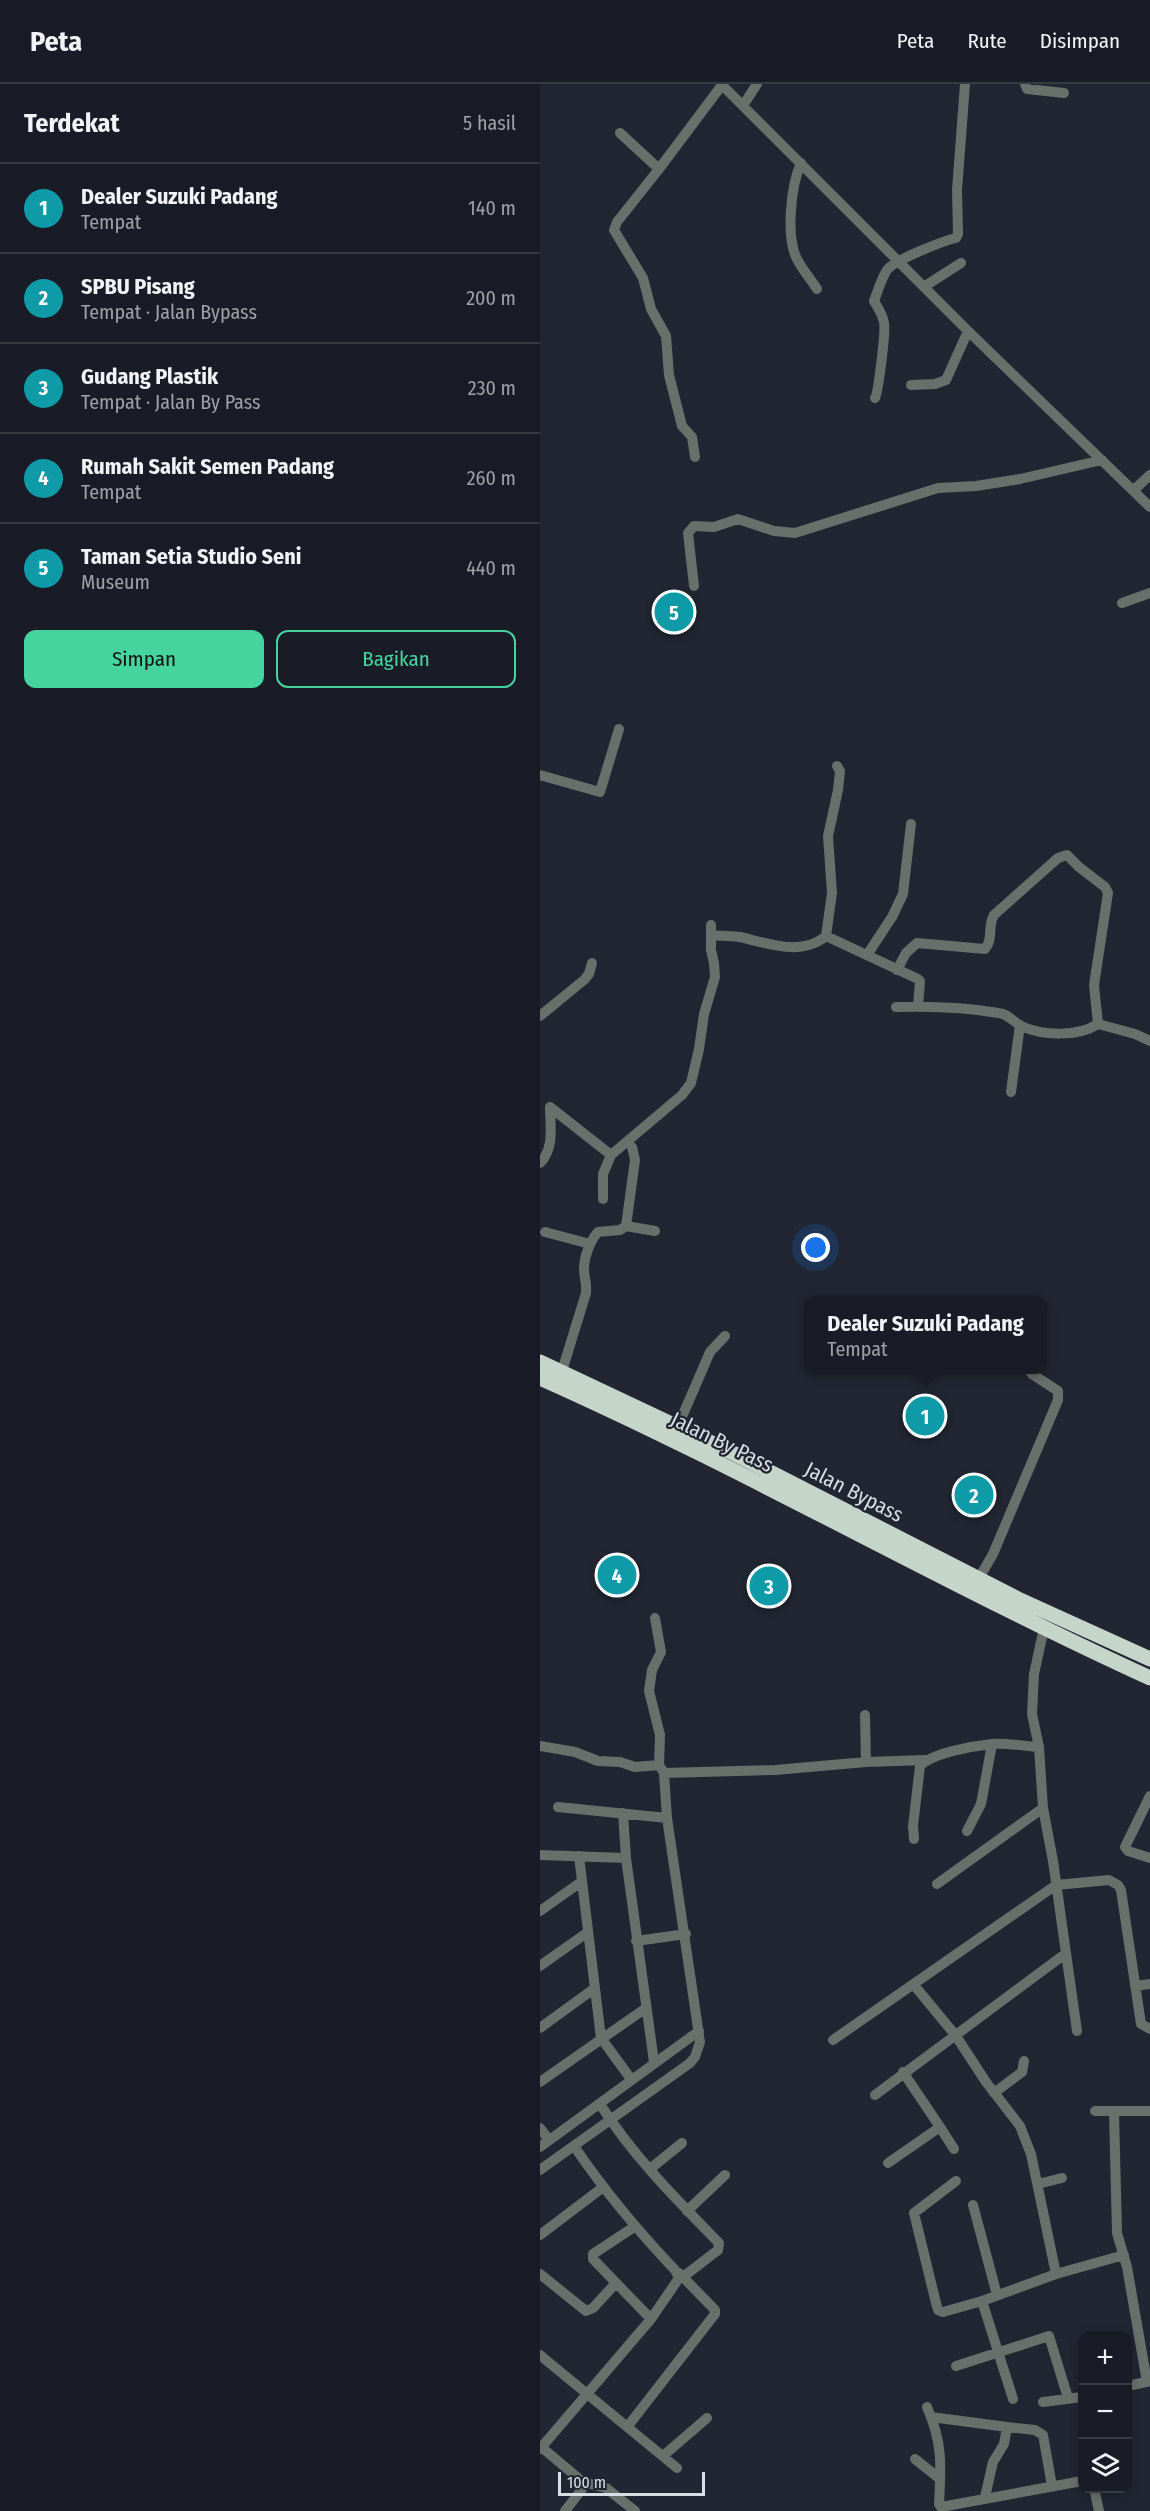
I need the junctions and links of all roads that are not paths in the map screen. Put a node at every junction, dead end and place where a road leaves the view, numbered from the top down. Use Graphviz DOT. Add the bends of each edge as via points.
graph roads {
  1 [pos="722,84"];
  2 [pos="757,84"];
  3 [pos="964,84"];
  4 [pos="1024,84"];
  5 [pos="1064,93"];
  6 [pos="744,104"];
  7 [pos="620,133"];
  8 [pos="801,163"];
  9 [pos="659,170"];
  10 [pos="899,261"];
  11 [pos="961,262"];
  12 [pos="925,286"];
  13 [pos="817,289"];
  14 [pos="968,331"];
  15 [pos="911,385"];
  16 [pos="875,398"];
  17 [pos="695,458"];
  18 [pos="1102,460"];
  19 [pos="1150,475"];
  20 [pos="1134,490"];
  21 [pos="1150,507"];
  22 [pos="694,586"];
  23 [pos="1150,593"];
  24 [pos="1122,603"];
  25 [pos="618,729"];
  26 [pos="837,766"];
  27 [pos="540,775"];
  28 [pos="911,824"];
  29 [pos="826,936"];
  30 [pos="867,955"];
  31 [pos="592,963"];
  32 [pos="897,970"];
  33 [pos="918,1006"];
  34 [pos="896,1007"];
  35 [pos="540,1016"];
  36 [pos="1098,1024"];
  37 [pos="1020,1025"];
  38 [pos="1150,1041"];
  39 [pos="1011,1092"];
  40 [pos="632,1147"];
  41 [pos="611,1155"];
  42 [pos="540,1163"];
  43 [pos="603,1199"];
  44 [pos="626,1226"];
  45 [pos="655,1231"];
  46 [pos="544,1232"];
  47 [pos="590,1244"];
  48 [pos="725,1336"];
  49 [pos="540,1362"];
  50 [pos="562,1371"];
  51 [pos="1032,1374"];
  52 [pos="540,1378"];
  53 [pos="685,1430"];
  54 [pos="684,1447"];
  55 [pos="978,1580"];
  56 [pos="655,1618"];
  57 [pos="1044,1628"];
  58 [pos="1150,1659"];
  59 [pos="1150,1678"];
  60 [pos="865,1715"];
  61 [pos="992,1744"];
  62 [pos="540,1746"];
  63 [pos="1039,1747"];
  64 [pos="926,1760"];
  65 [pos="866,1762"];
  66 [pos="662,1769"];
  67 [pos="1150,1796"];
  68 [pos="558,1807"];
  69 [pos="1043,1808"];
  70 [pos="623,1813"];
  71 [pos="667,1818"];
  72 [pos="967,1831"];
  73 [pos="914,1839"];
  74 [pos="540,1855"];
  75 [pos="579,1856"];
  76 [pos="626,1858"];
  77 [pos="1150,1858"];
  78 [pos="581,1882"];
  79 [pos="938,1884"];
  80 [pos="1056,1885"];
  81 [pos="540,1911"];
  82 [pos="588,1932"];
  83 [pos="686,1934"];
  84 [pos="636,1941"];
  85 [pos="1065,1954"];
  86 [pos="540,1966"];
  87 [pos="1150,1984"];
  88 [pos="914,1985"];
  89 [pos="1135,1986"];
  90 [pos="595,1988"];
  91 [pos="646,2008"];
  92 [pos="540,2028"];
  93 [pos="1150,2029"];
  94 [pos="699,2031"];
  95 [pos="1077,2031"];
  96 [pos="956,2036"];
  97 [pos="601,2038"];
  98 [pos="834,2040"];
  99 [pos="1024,2061"];
  100 [pos="654,2062"];
  101 [pos="903,2072"];
  102 [pos="631,2079"];
  103 [pos="540,2082"];
  104 [pos="994,2093"];
  105 [pos="875,2095"];
  106 [pos="600,2104"];
  107 [pos="1095,2111"];
  108 [pos="1150,2111"];
  109 [pos="1114,2112"];
  110 [pos="610,2121"];
  111 [pos="940,2127"];
  112 [pos="540,2128"];
  113 [pos="682,2143"];
  114 [pos="545,2144"];
  115 [pos="574,2146"];
  116 [pos="954,2148"];
  117 [pos="888,2163"];
  118 [pos="650,2169"];
  119 [pos="540,2170"];
  120 [pos="725,2175"];
  121 [pos="1062,2178"];
  122 [pos="956,2181"];
  123 [pos="1038,2184"];
  124 [pos="602,2188"];
  125 [pos="974,2205"];
  126 [pos="687,2211"];
  127 [pos="634,2227"];
  128 [pos="540,2235"];
  129 [pos="1124,2255"];
  130 [pos="679,2273"];
  131 [pos="540,2274"];
  132 [pos="1056,2274"];
  133 [pos="615,2284"];
  134 [pos="996,2295"];
  135 [pos="982,2301"];
  136 [pos="651,2319"];
  137 [pos="998,2352"];
  138 [pos="540,2355"];
  139 [pos="956,2366"];
  140 [pos="1149,2381"];
  141 [pos="1132,2385"];
  142 [pos="587,2393"];
  143 [pos="1078,2397"];
  144 [pos="1068,2398"];
  145 [pos="1013,2399"];
  146 [pos="1043,2402"];
  147 [pos="707,2418"];
  148 [pos="628,2426"];
  149 [pos="1007,2427"];
  150 [pos="541,2447"];
  151 [pos="663,2456"];
  152 [pos="915,2459"];
  153 [pos="677,2468"];
  154 [pos="940,2480"];
  155 [pos="583,2482"];
  156 [pos="1078,2482"];
  157 [pos="1052,2486"];
  158 [pos="1095,2493"];
  159 [pos="985,2497"];
  160 [pos="565,2511"];
  161 [pos="635,2511"];
  162 [pos="1099,2511"];
  1 -- 6 [label="street"];
  1 -- 9 [label="street"];
  2 -- 6 [label="street"];
  3 -- 10 [label="street" via="957,237"];
  4 -- 5 [label="street" via="1027,89"];
  6 -- 8 [label="street"];
  7 -- 9 [label="street"];
  8 -- 10 [label="street"];
  8 -- 13 [label="street" via="793,190 793,250"];
  9 -- 17 [label="street" via="614,230 643,278 651,309 666,336 670,381 682,426 692,437"];
  10 -- 12 [label="street"];
  10 -- 16 [label="street" via="885,272 874,301 885,329"];
  11 -- 12 [label="street"];
  12 -- 14 [label="street"];
  14 -- 15 [label="street" via="946,380"];
  14 -- 18 [label="street"];
  18 -- 20 [label="street"];
  18 -- 22 [label="street" via="1020,479 938,488 795,533 774,531 738,519 714,527 694,526 688,532"];
  19 -- 20 [label="street"];
  20 -- 21 [label="street"];
  23 -- 24 [label="street"];
  25 -- 27 [label="street" via="600,792"];
  26 -- 29 [label="street" via="838,790 828,836 832,893"];
  28 -- 30 [label="street" via="903,894"];
  29 -- 30 [label="street"];
  29 -- 41 [label="street" via="819,942 776,947 711,930 715,977 688,1089"];
  30 -- 32 [label="street"];
  31 -- 35 [label="street" via="590,974"];
  32 -- 33 [label="street" via="920,981"];
  32 -- 36 [label="street" via="917,943 985,949 994,915 1058,858 1067,855 1108,893 1094,985"];
  33 -- 34 [label="street"];
  33 -- 37 [label="street" via="1002,1013"];
  36 -- 37 [label="street" via="1087,1031 1052,1033"];
  36 -- 38 [label="street"];
  37 -- 39 [label="street"];
  40 -- 44 [label="street" via="635,1160"];
  41 -- 42 [label="street" via="550,1107 550,1146"];
  41 -- 43 [label="street" via="603,1174"];
  44 -- 45 [label="street"];
  44 -- 47 [label="street" via="622,1230 598,1232"];
  46 -- 47 [label="street"];
  47 -- 50 [label="street" via="585,1265 586,1293"];
  48 -- 53 [label="street" via="710,1352"];
  49 -- 50 [label="highway, Jalan Bypass"];
  50 -- 53 [label="highway, Jalan Bypass"];
  51 -- 55 [label="street" via="1058,1391 1058,1400 993,1554"];
  52 -- 54 [label="highway, Jalan By Pass"];
  53 -- 54 [label="highway"];
  53 -- 55 [label="highway, Jalan Bypass"];
  54 -- 57 [label="highway, Jalan By Pass"];
  55 -- 58 [label="highway, Jalan Bypass"];
  56 -- 66 [label="street" via="662,1652 652,1670 649,1691 660,1735"];
  57 -- 59 [label="highway"];
  57 -- 63 [label="street" via="1032,1693"];
  60 -- 65 [label="street"];
  61 -- 63 [label="street"];
  61 -- 64 [label="street"];
  61 -- 72 [label="street" via="981,1804"];
  62 -- 66 [label="street" via="598,1761"];
  63 -- 69 [label="street"];
  64 -- 65 [label="street"];
  64 -- 73 [label="street" via="920,1766"];
  65 -- 66 [label="street" via="775,1770"];
  66 -- 71 [label="street"];
  67 -- 77 [label="street" via="1125,1847"];
  68 -- 70 [label="street"];
  69 -- 79 [label="street"];
  69 -- 80 [label="street"];
  70 -- 71 [label="street"];
  70 -- 76 [label="street"];
  71 -- 83 [label="street"];
  74 -- 75 [label="street"];
  75 -- 76 [label="street"];
  75 -- 78 [label="street"];
  76 -- 84 [label="street"];
  78 -- 81 [label="street"];
  78 -- 82 [label="street"];
  80 -- 85 [label="street"];
  80 -- 88 [label="street"];
  80 -- 89 [label="street" via="1109,1880 1118,1885"];
  82 -- 86 [label="street"];
  82 -- 90 [label="street"];
  83 -- 84 [label="street"];
  83 -- 94 [label="street"];
  84 -- 91 [label="street"];
  85 -- 95 [label="street"];
  85 -- 96 [label="street"];
  87 -- 89 [label="street"];
  88 -- 96 [label="street"];
  88 -- 98 [label="street"];
  89 -- 93 [label="street" via="1141,2024"];
  90 -- 92 [label="street"];
  90 -- 97 [label="street"];
  91 -- 97 [label="street"];
  91 -- 100 [label="street"];
  94 -- 100 [label="street"];
  94 -- 110 [label="street" via="698,2049 690,2063"];
  96 -- 101 [label="street"];
  96 -- 104 [label="street"];
  97 -- 102 [label="street"];
  97 -- 103 [label="street"];
  99 -- 104 [label="street" via="1022,2072"];
  100 -- 102 [label="street"];
  101 -- 105 [label="street"];
  101 -- 111 [label="street"];
  102 -- 106 [label="street"];
  104 -- 123 [label="street" via="1020,2126"];
  106 -- 110 [label="street"];
  106 -- 114 [label="street"];
  107 -- 109 [label="street"];
  108 -- 109 [label="street"];
  109 -- 129 [label="street" via="1117,2233"];
  110 -- 115 [label="street"];
  110 -- 118 [label="street"];
  111 -- 116 [label="street"];
  111 -- 117 [label="street"];
  112 -- 114 [label="street"];
  113 -- 118 [label="street"];
  115 -- 119 [label="street"];
  115 -- 124 [label="street"];
  118 -- 126 [label="street"];
  120 -- 126 [label="street"];
  121 -- 123 [label="street"];
  122 -- 135 [label="street" via="919,2208 914,2218 938,2310"];
  123 -- 132 [label="street"];
  124 -- 127 [label="street"];
  124 -- 128 [label="street"];
  125 -- 134 [label="street"];
  126 -- 130 [label="street" via="719,2247"];
  127 -- 130 [label="street"];
  127 -- 133 [label="street" via="592,2257"];
  129 -- 132 [label="street"];
  129 -- 140 [label="street"];
  130 -- 136 [label="street"];
  130 -- 148 [label="street" via="715,2313"];
  131 -- 133 [label="street" via="586,2311"];
  132 -- 134 [label="street"];
  133 -- 136 [label="street"];
  134 -- 135 [label="street"];
  135 -- 137 [label="street"];
  136 -- 142 [label="street"];
  137 -- 139 [label="street"];
  137 -- 144 [label="street" via="1049,2336"];
  137 -- 145 [label="street"];
  138 -- 142 [label="street"];
  140 -- 141 [label="street"];
  142 -- 148 [label="street"];
  142 -- 150 [label="street"];
  143 -- 144 [label="street"];
  144 -- 146 [label="street"];
  147 -- 151 [label="street"];
  148 -- 151 [label="street"];
  149 -- 154 [label="street" via="929,2412 938,2435"];
  149 -- 157 [label="street" via="1035,2430 1043,2435"];
  149 -- 159 [label="street"];
  150 -- 155 [label="street"];
  151 -- 153 [label="street"];
  152 -- 154 [label="street"];
  154 -- 159 [label="street" via="941,2507"];
  155 -- 160 [label="street"];
  155 -- 161 [label="street" via="606,2488"];
  156 -- 157 [label="street"];
  157 -- 159 [label="street"];
  158 -- 162 [label="street"];
}
